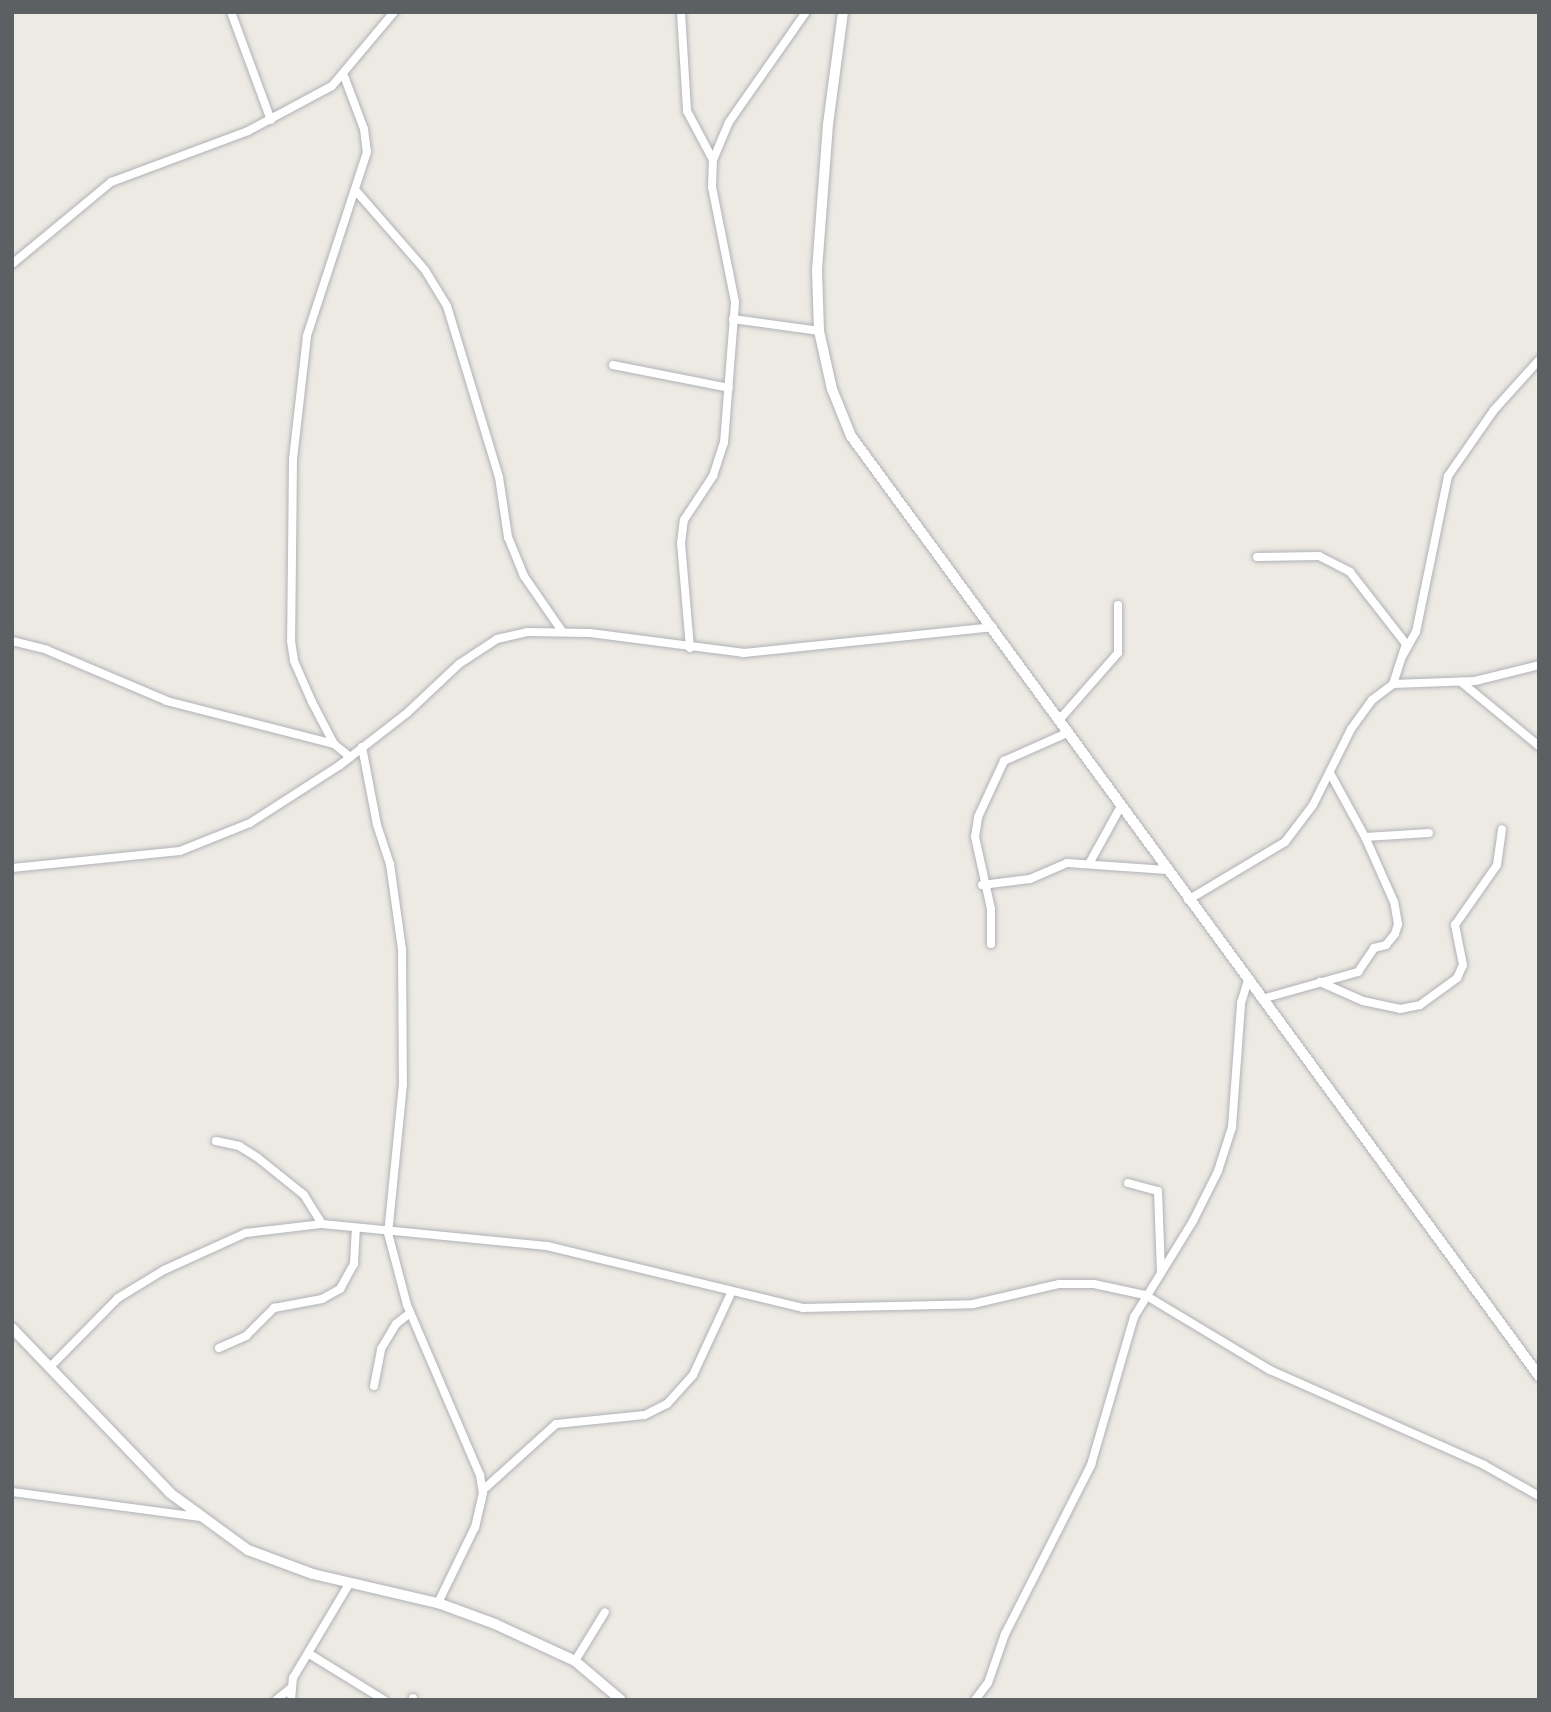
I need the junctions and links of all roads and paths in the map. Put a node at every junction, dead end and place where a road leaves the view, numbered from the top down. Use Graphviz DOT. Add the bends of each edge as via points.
graph roads {
  1 [pos="231,12"];
  2 [pos="394,12"];
  3 [pos="681,12"];
  4 [pos="806,12"];
  5 [pos="843,12"];
  6 [pos="344,76"];
  7 [pos="271,120"];
  8 [pos="713,159"];
  9 [pos="357,192"];
  10 [pos="12,264"];
  11 [pos="733,319"];
  12 [pos="819,331"];
  13 [pos="1539,360"];
  14 [pos="613,365"];
  15 [pos="729,388"];
  16 [pos="1257,557"];
  17 [pos="1118,605"];
  18 [pos="993,627"];
  19 [pos="562,631"];
  20 [pos="12,640"];
  21 [pos="690,648"];
  22 [pos="1404,655"];
  23 [pos="1539,665"];
  24 [pos="1461,682"];
  25 [pos="1393,684"];
  26 [pos="1060,719"];
  27 [pos="1069,732"];
  28 [pos="334,744"];
  29 [pos="1539,746"];
  30 [pos="362,747"];
  31 [pos="350,757"];
  32 [pos="1329,773"];
  33 [pos="1121,806"];
  34 [pos="1502,829"];
  35 [pos="1429,833"];
  36 [pos="1365,837"];
  37 [pos="1090,862"];
  38 [pos="12,868"];
  39 [pos="1167,870"];
  40 [pos="982,885"];
  41 [pos="1188,900"];
  42 [pos="990,944"];
  43 [pos="1248,980"];
  44 [pos="1320,982"];
  45 [pos="1262,999"];
  46 [pos="216,1140"];
  47 [pos="1128,1183"];
  48 [pos="322,1224"];
  49 [pos="356,1229"];
  50 [pos="388,1233"];
  51 [pos="1161,1271"];
  52 [pos="731,1293"];
  53 [pos="1147,1296"];
  54 [pos="410,1313"];
  55 [pos="12,1328"];
  56 [pos="219,1348"];
  57 [pos="49,1368"];
  58 [pos="1539,1376"];
  59 [pos="374,1386"];
  60 [pos="482,1490"];
  61 [pos="12,1492"];
  62 [pos="1539,1496"];
  63 [pos="201,1517"];
  64 [pos="349,1584"];
  65 [pos="438,1603"];
  66 [pos="605,1612"];
  67 [pos="311,1655"];
  68 [pos="575,1661"];
  69 [pos="291,1688"];
  70 [pos="276,1700"];
  71 [pos="291,1700"];
  72 [pos="384,1700"];
  73 [pos="621,1700"];
  74 [pos="975,1700"];
  1 -- 7 [label="street"];
  2 -- 6 [label="street"];
  3 -- 8 [label="street" via="687,111"];
  4 -- 8 [label="street" via="729,122"];
  5 -- 12 [label="street" via="819,226"];
  6 -- 7 [label="street"];
  6 -- 9 [label="street" via="364,130 367,152"];
  7 -- 10 [label="street" via="111,182"];
  8 -- 11 [label="street" via="712,187 732,278"];
  9 -- 19 [label="street" via="425,270 447,306 499,477 508,537 524,576"];
  9 -- 28 [label="street" via="307,336 290,522 294,661"];
  11 -- 12 [label="street"];
  11 -- 15 [label="street"];
  12 -- 18 [label="street" via="832,389 851,436"];
  13 -- 22 [label="street" via="1494,411 1448,476 1416,632"];
  14 -- 15 [label="street"];
  15 -- 21 [label="street" via="724,443 713,476 684,520 682,585"];
  16 -- 22 [label="street" via="1294,553 1336,562 1356,578 1384,620 1403,637"];
  17 -- 26 [label="street" via="1118,653"];
  18 -- 21 [label="street" via="743,653"];
  18 -- 26 [label="street"];
  19 -- 21 [label="street"];
  19 -- 30 [label="street" via="497,639 459,664"];
  20 -- 28 [label="street" via="47,650 167,701"];
  22 -- 25 [label="street"];
  23 -- 24 [label="street" via="1500,678"];
  24 -- 25 [label="street"];
  24 -- 29 [label="street"];
  25 -- 32 [label="street" via="1372,700 1357,720"];
  26 -- 27 [label="street"];
  27 -- 33 [label="street"];
  27 -- 40 [label="street" via="1013,754 998,770 978,817 975,837"];
  28 -- 31 [label="street"];
  30 -- 31 [label="street"];
  30 -- 50 [label="street" via="377,825 390,864 402,948 403,1096"];
  31 -- 38 [label="street" via="250,823 180,851"];
  32 -- 36 [label="street"];
  32 -- 41 [label="street" via="1313,805 1285,842"];
  33 -- 37 [label="street"];
  33 -- 39 [label="street"];
  34 -- 44 [label="street" via="1497,865 1455,925 1463,965 1457,978 1420,1006 1400,1009 1363,1001"];
  35 -- 36 [label="street"];
  36 -- 44 [label="street" via="1394,902 1395,934 1386,945 1374,948 1357,972"];
  37 -- 39 [label="street"];
  37 -- 40 [label="street" via="1066,863 1030,879"];
  39 -- 41 [label="street"];
  40 -- 42 [label="street" via="991,909"];
  41 -- 43 [label="street"];
  43 -- 45 [label="street"];
  43 -- 51 [label="street" via="1241,1003 1232,1127 1193,1221"];
  44 -- 45 [label="street"];
  45 -- 58 [label="street"];
  46 -- 48 [label="street" via="239,1146 258,1158 304,1195"];
  47 -- 51 [label="street" via="1158,1191"];
  48 -- 49 [label="street"];
  48 -- 57 [label="street" via="246,1233 175,1265 118,1298"];
  49 -- 50 [label="street"];
  49 -- 56 [label="street" via="356,1256 340,1289 322,1299 274,1308 246,1336"];
  50 -- 52 [label="street" via="547,1246"];
  50 -- 54 [label="street"];
  51 -- 53 [label="street"];
  52 -- 53 [label="street" via="803,1308 840,1309 973,1304 1059,1284 1094,1284"];
  52 -- 60 [label="street" via="693,1376 667,1404 645,1415 556,1424"];
  53 -- 62 [label="street" via="1259,1365 1484,1465"];
  53 -- 74 [label="street" via="1121,1349 1091,1465 1005,1634 988,1683"];
  54 -- 59 [label="street" via="396,1324 381,1349"];
  54 -- 60 [label="street" via="457,1418"];
  55 -- 57 [label="street"];
  57 -- 63 [label="street" via="170,1493"];
  60 -- 65 [label="street" via="475,1527"];
  61 -- 63 [label="street"];
  63 -- 64 [label="street" via="248,1549"];
  64 -- 65 [label="street"];
  64 -- 67 [label="street"];
  65 -- 68 [label="street"];
  66 -- 68 [label="street"];
  67 -- 69 [label="street"];
  67 -- 72 [label="street"];
  68 -- 73 [label="street"];
  69 -- 70 [label="street"];
  69 -- 71 [label="street"];
}
